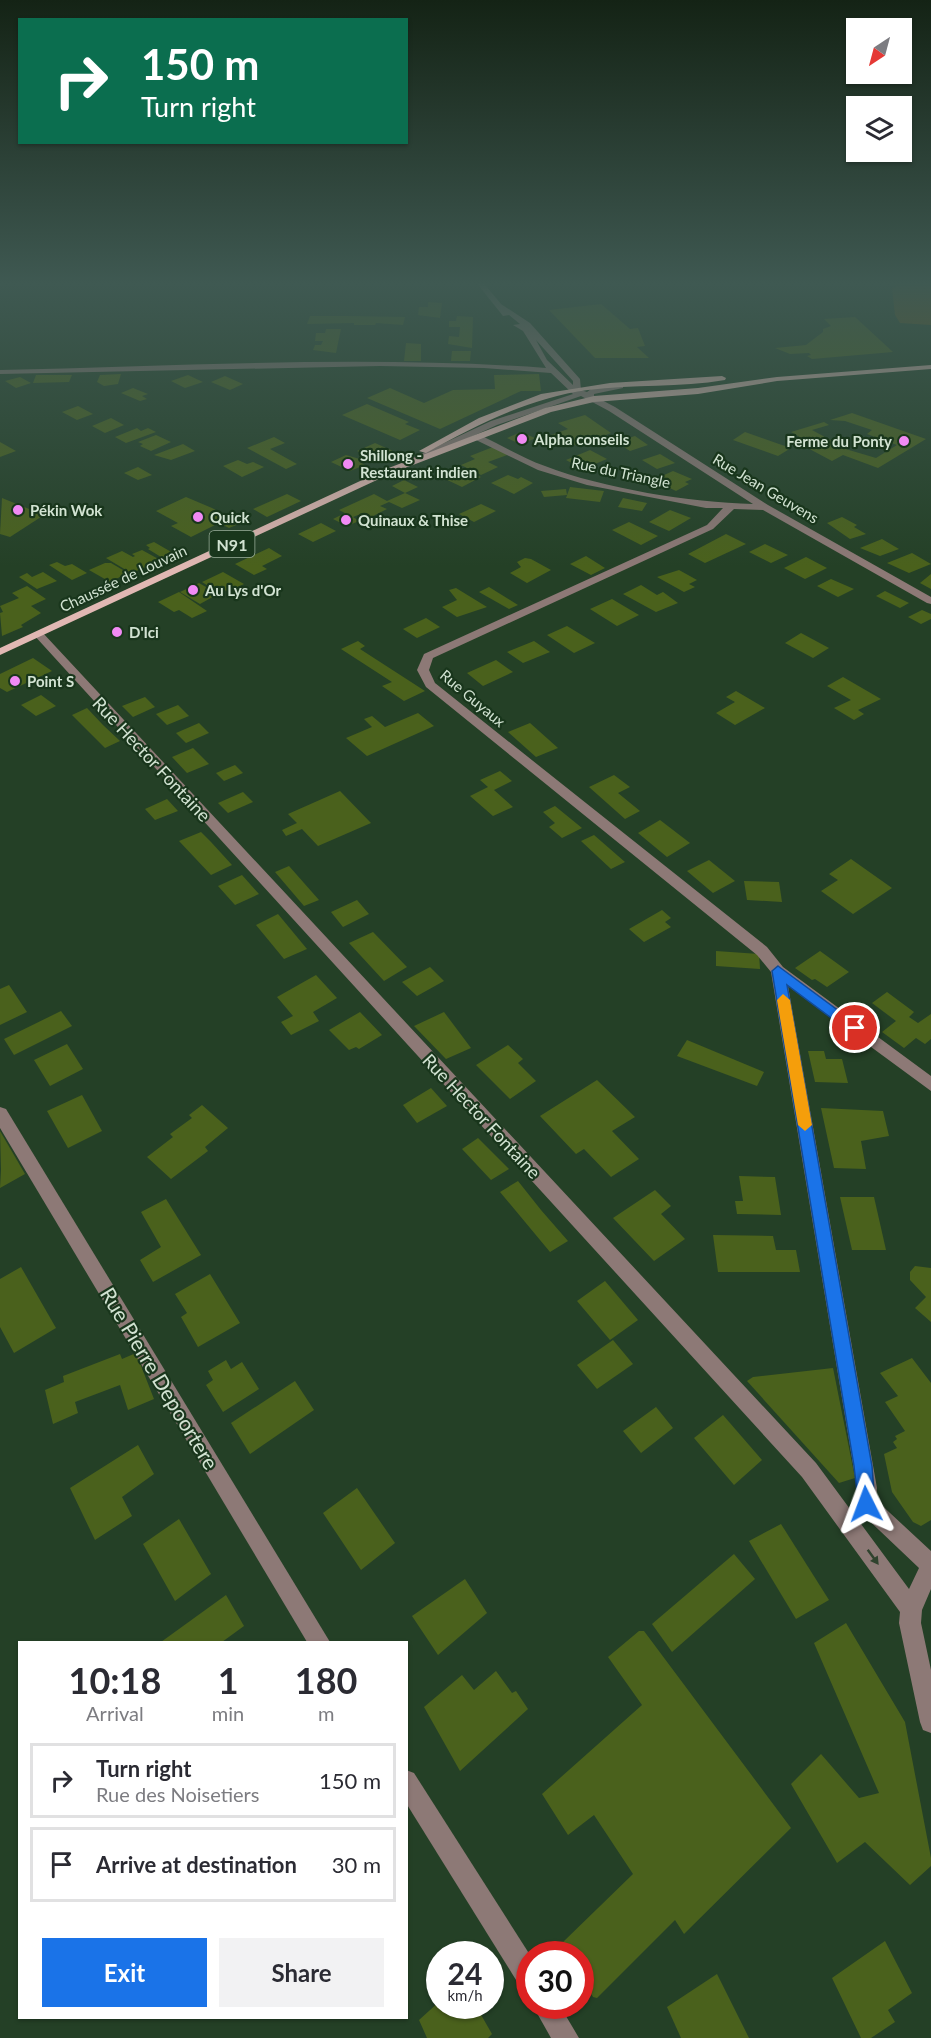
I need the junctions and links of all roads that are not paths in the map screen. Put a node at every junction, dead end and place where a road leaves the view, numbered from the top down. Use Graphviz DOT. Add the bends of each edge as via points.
graph roads {
  1 [pos="551,376"];
  2 [pos="556,376"];
  3 [pos="748,376"];
  4 [pos="814,376"];
  5 [pos="573,377"];
  6 [pos="620,386"];
  7 [pos="578,390"];
  8 [pos="546,396"];
  9 [pos="591,398"];
  10 [pos="479,438"];
  11 [pos="390,471"];
  12 [pos="730,507"];
  13 [pos="765,507"];
  14 [pos="931,601"];
  15 [pos="38,634"];
  16 [pos="0,652"];
  17 [pos="778,971"];
  18 [pos="931,1085"];
  19 [pos="0,1114"];
  20 [pos="866,1504"];
  21 [pos="839,1510"];
  22 [pos="931,1566"];
  23 [pos="911,1609"];
  24 [pos="319,1641"];
  25 [pos="931,1722"];
  26 [pos="408,1785"];
  27 [pos="516,1957"];
  28 [pos="555,2019"];
  29 [pos="567,2038"];
  1 -- 8 [label="street" via="553,386"];
  2 -- 7 [label="street, Rue Jean Geuvens"];
  3 -- 6 [label="main road, Chaussée de Louvain / N91"];
  4 -- 9 [label="main road, Chaussée de Louvain / N91" via="698,391"];
  5 -- 7 [label="street"];
  6 -- 7 [label="main road, Chaussée de Louvain / N91"];
  6 -- 9 [label="street" via="591,392"];
  7 -- 8 [label="main road, Chaussée de Louvain / N91"];
  7 -- 9 [label="street, Rue Jean Geuvens"];
  7 -- 11 [label="street" via="576,395 494,423"];
  8 -- 11 [label="main road, Chaussée de Louvain / N91" via="455,434"];
  9 -- 10 [label="main road, Chaussée de Louvain / N91" via="539,412"];
  9 -- 13 [label="street, Rue Jean Geuvens"];
  10 -- 11 [label="main road, Chaussée de Louvain / N91"];
  10 -- 12 [label="street, Rue du Triangle" via="565,477"];
  11 -- 15 [label="main road, Chaussée de Louvain / N91"];
  12 -- 13 [label="street, Rue du Triangle"];
  12 -- 17 [label="street, Rue Guyaux" via="710,527 428,656 423,670 430,685 762,951"];
  13 -- 14 [label="street, Rue Jean Geuvens"];
  15 -- 16 [label="main road, Chaussée de Louvain / N91"];
  15 -- 21 [label="street, Rue Hector Fontaine" via="809,1470"];
  17 -- 18 [label="street, Rue Guyaux"];
  17 -- 20 [label="street" via="867,1488"];
  19 -- 24 [label="street, Rue Pierre Depoortere"];
  20 -- 21 [label="street"];
  20 -- 22 [label="street"];
  21 -- 23 [label="street, Rue Hector Fontaine, one-way"];
  22 -- 23 [label="street"];
  23 -- 25 [label="street" via="910,1623"];
  26 -- 27 [label="street"];
  28 -- 29 [label="street"];
}
